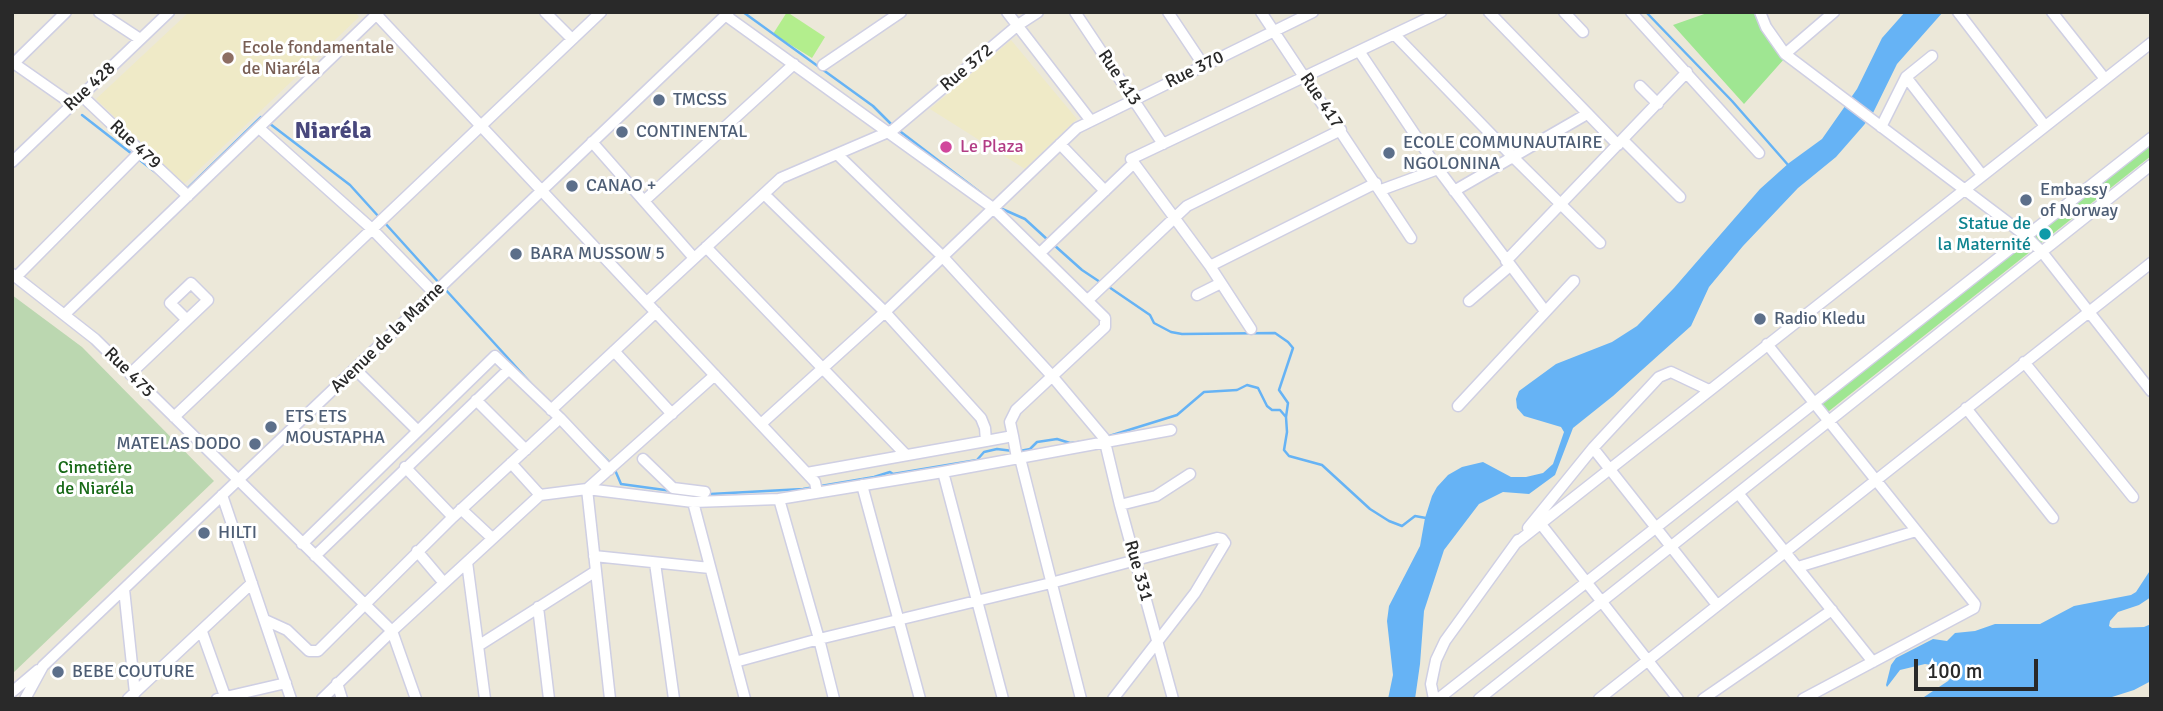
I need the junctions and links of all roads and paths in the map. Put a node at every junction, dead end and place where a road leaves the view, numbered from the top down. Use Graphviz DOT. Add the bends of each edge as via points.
graph roads {
  1 [pos="66,12"];
  2 [pos="99,12"];
  3 [pos="169,12"];
  4 [pos="545,12"];
  5 [pos="601,12"];
  6 [pos="710,12"];
  7 [pos="901,12"];
  8 [pos="1007,12"];
  9 [pos="1038,12"];
  10 [pos="1075,12"];
  11 [pos="1168,12"];
  12 [pos="1261,12"];
  13 [pos="1313,12"];
  14 [pos="1441,12"];
  15 [pos="1489,12"];
  16 [pos="1564,12"];
  17 [pos="1632,12"];
  18 [pos="1760,12"];
  19 [pos="1958,12"];
  20 [pos="2052,12"];
  21 [pos="376,13"];
  22 [pos="1829,14"];
  23 [pos="725,16"];
  24 [pos="1423,17"];
  25 [pos="1018,25"];
  26 [pos="1274,32"];
  27 [pos="1583,32"];
  28 [pos="1395,35"];
  29 [pos="141,39"];
  30 [pos="572,39"];
  31 [pos="2151,43"];
  32 [pos="1359,51"];
  33 [pos="1785,54"];
  34 [pos="1931,56"];
  35 [pos="13,64"];
  36 [pos="794,64"];
  37 [pos="823,65"];
  38 [pos="1204,66"];
  39 [pos="1687,72"];
  40 [pos="1305,77"];
  41 [pos="1906,77"];
  42 [pos="2105,79"];
  43 [pos="1640,86"];
  44 [pos="81,95"];
  45 [pos="1134,100"];
  46 [pos="72,104"];
  47 [pos="1658,104"];
  48 [pos="1587,114"];
  49 [pos="1091,121"];
  50 [pos="481,126"];
  51 [pos="2045,126"];
  52 [pos="1881,127"];
  53 [pos="259,128"];
  54 [pos="893,129"];
  55 [pos="1341,130"];
  56 [pos="2151,138"];
  57 [pos="592,142"];
  58 [pos="1620,143"];
  59 [pos="1060,144"];
  60 [pos="1163,144"];
  61 [pos="141,151"];
  62 [pos="1759,153"];
  63 [pos="838,155"];
  64 [pos="1513,157"];
  65 [pos="12,162"];
  66 [pos="1134,163"];
  67 [pos="2151,165"];
  68 [pos="1438,169"];
  69 [pos="1982,175"];
  70 [pos="1378,186"];
  71 [pos="1964,189"];
  72 [pos="542,191"];
  73 [pos="1105,191"];
  74 [pos="1454,191"];
  75 [pos="764,194"];
  76 [pos="188,196"];
  77 [pos="1680,197"];
  78 [pos="644,201"];
  79 [pos="1561,204"];
  80 [pos="993,208"];
  81 [pos="1174,217"];
  82 [pos="372,229"];
  83 [pos="2026,236"];
  84 [pos="1411,238"];
  85 [pos="1600,243"];
  86 [pos="706,247"];
  87 [pos="2042,252"];
  88 [pos="1040,253"];
  89 [pos="942,256"];
  90 [pos="694,258"];
  91 [pos="2151,263"];
  92 [pos="1508,264"];
  93 [pos="1210,266"];
  94 [pos="14,275"];
  95 [pos="1574,281"];
  96 [pos="1221,283"];
  97 [pos="434,293"];
  98 [pos="1197,295"];
  99 [pos="1088,300"];
  100 [pos="647,302"];
  101 [pos="1469,302"];
  102 [pos="1545,311"];
  103 [pos="656,312"];
  104 [pos="885,312"];
  105 [pos="2089,312"];
  106 [pos="65,314"];
  107 [pos="187,320"];
  108 [pos="1251,329"];
  109 [pos="1767,344"];
  110 [pos="614,351"];
  111 [pos="2024,362"];
  112 [pos="823,367"];
  113 [pos="355,369"];
  114 [pos="508,370"];
  115 [pos="131,374"];
  116 [pos="715,375"];
  117 [pos="1052,376"];
  118 [pos="1709,390"];
  119 [pos="2151,391"];
  120 [pos="476,400"];
  121 [pos="1814,403"];
  122 [pos="1458,406"];
  123 [pos="1966,408"];
  124 [pos="551,410"];
  125 [pos="672,414"];
  126 [pos="174,417"];
  127 [pos="560,418"];
  128 [pos="1828,421"];
  129 [pos="761,424"];
  130 [pos="1171,430"];
  131 [pos="418,431"];
  132 [pos="1013,436"];
  133 [pos="1103,436"];
  134 [pos="986,440"];
  135 [pos="1593,448"];
  136 [pos="526,450"];
  137 [pos="905,454"];
  138 [pos="1018,458"];
  139 [pos="643,459"];
  140 [pos="511,463"];
  141 [pos="405,467"];
  142 [pos="1609,468"];
  143 [pos="609,470"];
  144 [pos="943,472"];
  145 [pos="807,473"];
  146 [pos="1190,474"];
  147 [pos="1875,480"];
  148 [pos="238,481"];
  149 [pos="862,485"];
  150 [pos="816,488"];
  151 [pos="587,489"];
  152 [pos="705,492"];
  153 [pos="1738,493"];
  154 [pos="672,494"];
  155 [pos="222,495"];
  156 [pos="540,495"];
  157 [pos="2133,497"];
  158 [pos="779,499"];
  159 [pos="693,502"];
  160 [pos="1120,505"];
  161 [pos="461,509"];
  162 [pos="453,517"];
  163 [pos="2053,518"];
  164 [pos="1540,523"];
  165 [pos="1656,528"];
  166 [pos="1916,531"];
  167 [pos="492,538"];
  168 [pos="1516,543"];
  169 [pos="302,544"];
  170 [pos="1671,547"];
  171 [pos="417,551"];
  172 [pos="1785,551"];
  173 [pos="315,556"];
  174 [pos="594,556"];
  175 [pos="1135,561"];
  176 [pos="467,562"];
  177 [pos="655,563"];
  178 [pos="1798,567"];
  179 [pos="710,568"];
  180 [pos="596,571"];
  181 [pos="1587,582"];
  182 [pos="252,583"];
  183 [pos="444,583"];
  184 [pos="1051,583"];
  185 [pos="124,589"];
  186 [pos="1602,601"];
  187 [pos="976,602"];
  188 [pos="364,603"];
  189 [pos="1717,605"];
  190 [pos="538,607"];
  191 [pos="1832,610"];
  192 [pos="265,620"];
  193 [pos="899,620"];
  194 [pos="392,631"];
  195 [pos="202,632"];
  196 [pos="819,639"];
  197 [pos="1159,642"];
  198 [pos="478,646"];
  199 [pos="1647,659"];
  200 [pos="735,662"];
  201 [pos="1873,662"];
  202 [pos="43,666"];
  203 [pos="286,683"];
  204 [pos="337,683"];
  205 [pos="12,692"];
  206 [pos="131,696"];
  207 [pos="223,698"];
  208 [pos="25,699"];
  209 [pos="291,699"];
  210 [pos="322,699"];
  211 [pos="342,699"];
  212 [pos="416,699"];
  213 [pos="485,699"];
  214 [pos="549,699"];
  215 [pos="610,699"];
  216 [pos="674,699"];
  217 [pos="745,699"];
  218 [pos="834,699"];
  219 [pos="920,699"];
  220 [pos="1003,699"];
  221 [pos="1080,699"];
  222 [pos="1114,699"];
  223 [pos="1173,699"];
  224 [pos="1436,699"];
  225 [pos="1479,699"];
  226 [pos="1599,699"];
  227 [pos="1678,699"];
  228 [pos="1703,699"];
  229 [pos="1803,699"];
  1 -- 35 [label="street"];
  2 -- 29 [label="street"];
  3 -- 29 [label="street, Rue 428"];
  4 -- 30 [label="street"];
  5 -- 30 [label="street"];
  6 -- 23 [label="street"];
  7 -- 37 [label="street"];
  8 -- 25 [label="street"];
  9 -- 25 [label="street, Rue 372"];
  10 -- 45 [label="street, Rue 413"];
  11 -- 38 [label="street"];
  12 -- 26 [label="street, Rue 417"];
  13 -- 26 [label="street, Rue 370"];
  14 -- 24 [label="street"];
  15 -- 48 [label="street"];
  16 -- 27 [label="street"];
  17 -- 39 [label="street"];
  18 -- 33 [label="street"];
  19 -- 51 [label="street"];
  20 -- 42 [label="street"];
  21 -- 50 [label="street"];
  21 -- 53 [label="street"];
  22 -- 33 [label="street"];
  23 -- 36 [label="street"];
  23 -- 57 [label="street, Avenue de la Marne"];
  24 -- 28 [label="street"];
  25 -- 49 [label="street"];
  25 -- 54 [label="street, Rue 372"];
  26 -- 38 [label="street, Rue 370"];
  26 -- 40 [label="street, Rue 417"];
  28 -- 32 [label="street"];
  28 -- 64 [label="street"];
  29 -- 44 [label="street, Rue 428"];
  30 -- 50 [label="street"];
  31 -- 42 [label="street"];
  32 -- 40 [label="street"];
  32 -- 68 [label="street"];
  33 -- 52 [label="street"];
  34 -- 41 [label="street"];
  35 -- 46 [label="street"];
  36 -- 54 [label="street"];
  36 -- 78 [label="street"];
  38 -- 45 [label="street, Rue 370"];
  39 -- 47 [label="street"];
  39 -- 62 [label="street"];
  40 -- 55 [label="street, Rue 417"];
  40 -- 60 [label="street"];
  41 -- 52 [label="street"];
  41 -- 69 [label="street"];
  42 -- 51 [label="street"];
  43 -- 47 [label="street"];
  44 -- 46 [label="street, Rue 428"];
  44 -- 61 [label="street, Rue 479"];
  45 -- 49 [label="street, Rue 370"];
  45 -- 60 [label="street, Rue 413"];
  46 -- 65 [label="street, Rue 428"];
  47 -- 58 [label="street"];
  48 -- 58 [label="street"];
  48 -- 64 [label="street"];
  49 -- 59 [label="street, Rue 370"];
  50 -- 72 [label="street"];
  50 -- 82 [label="street"];
  51 -- 69 [label="street"];
  52 -- 71 [label="street"];
  53 -- 76 [label="street"];
  53 -- 82 [label="street"];
  54 -- 63 [label="street, Rue 372"];
  54 -- 80 [label="street"];
  55 -- 70 [label="street, Rue 417"];
  55 -- 81 [label="street" via="1187,206"];
  56 -- 83 [label="street"];
  57 -- 72 [label="street, Avenue de la Marne"];
  57 -- 78 [label="street"];
  58 -- 77 [label="street"];
  58 -- 79 [label="street"];
  59 -- 73 [label="street"];
  59 -- 80 [label="street, Rue 370"];
  60 -- 66 [label="street" via="1131,159"];
  61 -- 76 [label="street, Rue 479"];
  61 -- 94 [label="street"];
  63 -- 75 [label="street, Rue 372" via="781,178"];
  63 -- 89 [label="street"];
  64 -- 74 [label="street"];
  64 -- 79 [label="street"];
  66 -- 73 [label="street"];
  66 -- 81 [label="street"];
  67 -- 87 [label="street"];
  68 -- 70 [label="street"];
  68 -- 74 [label="street"];
  69 -- 71 [label="street"];
  70 -- 84 [label="street, Rue 417"];
  70 -- 93 [label="street"];
  71 -- 83 [label="street"];
  71 -- 109 [label="street"];
  72 -- 97 [label="street, Avenue de la Marne"];
  72 -- 100 [label="street"];
  73 -- 88 [label="street"];
  74 -- 92 [label="street"];
  75 -- 86 [label="street, Rue 372"];
  75 -- 104 [label="street"];
  76 -- 106 [label="street"];
  78 -- 90 [label="street"];
  79 -- 85 [label="street"];
  79 -- 92 [label="street"];
  80 -- 88 [label="street"];
  80 -- 89 [label="street, Rue 370"];
  81 -- 93 [label="street"];
  81 -- 99 [label="street"];
  82 -- 97 [label="street"];
  82 -- 126 [label="street"];
  83 -- 87 [label="street"];
  83 -- 121 [label="street"];
  86 -- 90 [label="street, Rue 372"];
  86 -- 112 [label="street"];
  87 -- 105 [label="street"];
  87 -- 128 [label="street"];
  88 -- 99 [label="street"];
  89 -- 104 [label="street, Rue 370"];
  89 -- 117 [label="street"];
  90 -- 100 [label="street, Rue 372"];
  91 -- 105 [label="street"];
  92 -- 101 [label="street"];
  92 -- 102 [label="street"];
  93 -- 96 [label="street"];
  94 -- 106 [label="street, Rue 475"];
  95 -- 102 [label="street"];
  96 -- 98 [label="street"];
  96 -- 108 [label="street"];
  97 -- 113 [label="street, Avenue de la Marne"];
  99 -- 117 [label="street" via="1105,318 1105,327"];
  100 -- 103 [label="street"];
  102 -- 122 [label="street"];
  103 -- 110 [label="street"];
  103 -- 116 [label="street"];
  104 -- 112 [label="street, Rue 370"];
  104 -- 134 [label="street" via="981,418"];
  105 -- 111 [label="street"];
  105 -- 119 [label="street"];
  106 -- 115 [label="street, Rue 475"];
  107 -- 115 [label="street"];
  109 -- 118 [label="street"];
  109 -- 121 [label="street"];
  110 -- 124 [label="street"];
  110 -- 125 [label="street"];
  111 -- 123 [label="street"];
  111 -- 157 [label="street"];
  112 -- 129 [label="street, Rue 370"];
  112 -- 137 [label="street"];
  113 -- 131 [label="street"];
  113 -- 148 [label="street, Avenue de la Marne"];
  114 -- 120 [label="street"];
  114 -- 124 [label="street"];
  114 -- 131 [label="street" via="495,356"];
  115 -- 126 [label="street, Rue 475"];
  116 -- 125 [label="street"];
  116 -- 129 [label="street"];
  117 -- 132 [label="street" via="1016,410 1010,422"];
  117 -- 133 [label="street"];
  118 -- 135 [label="street" via="1665,373"];
  118 -- 142 [label="street"];
  120 -- 136 [label="street"];
  120 -- 141 [label="street"];
  121 -- 128 [label="street"];
  121 -- 165 [label="street"];
  123 -- 147 [label="street"];
  123 -- 163 [label="street"];
  124 -- 127 [label="street"];
  125 -- 143 [label="street"];
  126 -- 148 [label="street, Rue 475"];
  127 -- 136 [label="street"];
  127 -- 143 [label="street"];
  128 -- 147 [label="street"];
  128 -- 153 [label="street"];
  129 -- 145 [label="street"];
  130 -- 133 [label="street"];
  131 -- 169 [label="street"];
  132 -- 134 [label="street"];
  132 -- 138 [label="street"];
  133 -- 138 [label="street"];
  133 -- 160 [label="street, Rue 331"];
  134 -- 137 [label="street"];
  135 -- 142 [label="street"];
  135 -- 168 [label="street"];
  136 -- 140 [label="street"];
  137 -- 145 [label="street"];
  138 -- 144 [label="street"];
  138 -- 184 [label="street"];
  139 -- 154 [label="street"];
  140 -- 156 [label="street"];
  140 -- 161 [label="street"];
  141 -- 162 [label="street"];
  141 -- 173 [label="street"];
  142 -- 164 [label="street"];
  142 -- 165 [label="street"];
  143 -- 151 [label="street"];
  144 -- 149 [label="street"];
  144 -- 187 [label="street"];
  145 -- 150 [label="street"];
  146 -- 160 [label="street" via="1156,496"];
  147 -- 166 [label="street"];
  147 -- 172 [label="street"];
  148 -- 155 [label="street, Avenue de la Marne"];
  148 -- 169 [label="street, Rue 475"];
  149 -- 150 [label="street"];
  149 -- 193 [label="street"];
  150 -- 158 [label="street"];
  151 -- 154 [label="street"];
  151 -- 156 [label="street"];
  151 -- 174 [label="street"];
  152 -- 154 [label="street"];
  153 -- 170 [label="street"];
  153 -- 172 [label="street"];
  154 -- 159 [label="street"];
  155 -- 182 [label="street"];
  155 -- 185 [label="street, Avenue de la Marne"];
  156 -- 167 [label="street"];
  158 -- 159 [label="street"];
  158 -- 196 [label="street"];
  159 -- 179 [label="street"];
  160 -- 175 [label="street, Rue 331"];
  161 -- 162 [label="street"];
  161 -- 167 [label="street"];
  162 -- 171 [label="street"];
  164 -- 168 [label="street"];
  164 -- 181 [label="street"];
  165 -- 170 [label="street"];
  165 -- 181 [label="street"];
  166 -- 178 [label="street"];
  166 -- 201 [label="street" via="1975,606"];
  167 -- 176 [label="street"];
  168 -- 224 [label="street" via="1445,641 1431,684"];
  169 -- 173 [label="street, Rue 475"];
  170 -- 186 [label="street"];
  170 -- 189 [label="street"];
  171 -- 183 [label="street"];
  171 -- 188 [label="street"];
  172 -- 178 [label="street"];
  172 -- 189 [label="street"];
  173 -- 188 [label="street, Rue 475"];
  174 -- 177 [label="street"];
  174 -- 180 [label="street"];
  175 -- 184 [label="street"];
  175 -- 197 [label="street, Rue 331"];
  175 -- 197 [label="street" via="1217,538 1225,543"];
  176 -- 183 [label="street"];
  176 -- 198 [label="street"];
  177 -- 179 [label="street"];
  177 -- 216 [label="street"];
  178 -- 191 [label="street"];
  179 -- 200 [label="street"];
  180 -- 190 [label="street"];
  180 -- 215 [label="street"];
  181 -- 186 [label="street"];
  181 -- 224 [label="street"];
  182 -- 192 [label="street"];
  182 -- 195 [label="street"];
  183 -- 194 [label="street"];
  184 -- 187 [label="street"];
  184 -- 221 [label="street"];
  185 -- 202 [label="street, Avenue de la Marne"];
  185 -- 206 [label="street"];
  186 -- 199 [label="street"];
  186 -- 225 [label="street"];
  187 -- 193 [label="street"];
  187 -- 220 [label="street"];
  188 -- 192 [label="street" via="313,652 287,630"];
  188 -- 194 [label="street, Rue 475"];
  189 -- 199 [label="street"];
  190 -- 198 [label="street"];
  190 -- 214 [label="street"];
  191 -- 201 [label="street"];
  191 -- 228 [label="street"];
  192 -- 203 [label="street"];
  193 -- 196 [label="street"];
  193 -- 219 [label="street"];
  194 -- 204 [label="street"];
  194 -- 212 [label="street"];
  195 -- 206 [label="street"];
  195 -- 207 [label="street"];
  196 -- 200 [label="street"];
  196 -- 218 [label="street"];
  197 -- 222 [label="street"];
  197 -- 223 [label="street, Rue 331"];
  198 -- 213 [label="street"];
  199 -- 226 [label="street"];
  199 -- 227 [label="street"];
  200 -- 217 [label="street"];
  201 -- 229 [label="street"];
  202 -- 205 [label="street"];
  202 -- 208 [label="street, Avenue de la Marne"];
  203 -- 207 [label="street"];
  203 -- 209 [label="street"];
  204 -- 210 [label="street"];
  204 -- 211 [label="street"];
}
